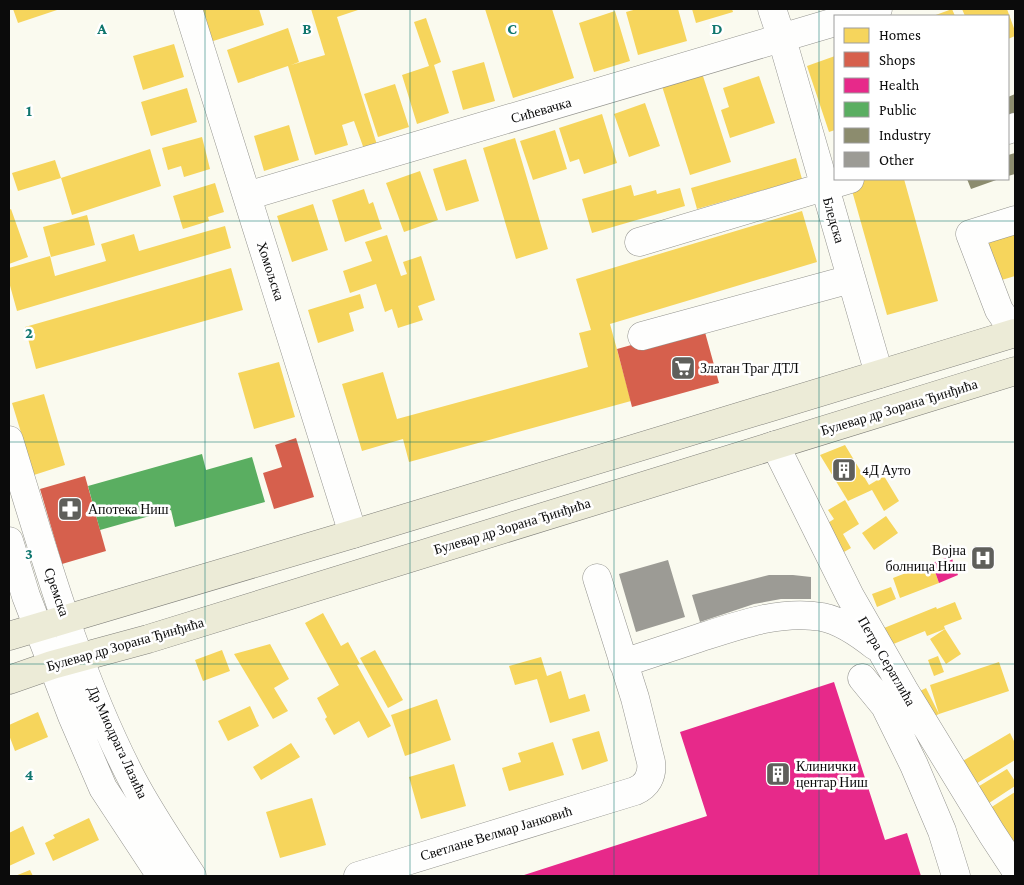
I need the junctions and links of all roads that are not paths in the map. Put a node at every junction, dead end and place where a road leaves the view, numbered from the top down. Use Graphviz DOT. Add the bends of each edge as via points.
graph roads {
  1 [pos="188,9"];
  2 [pos="772,9"];
  3 [pos="878,9"];
  4 [pos="858,15"];
  5 [pos="834,22"];
  6 [pos="782,39"];
  7 [pos="834,175"];
  8 [pos="837,183"];
  9 [pos="247,196"];
  10 [pos="1015,220"];
  11 [pos="638,242"];
  12 [pos="851,279"];
  13 [pos="1015,333"];
  14 [pos="642,336"];
  15 [pos="1015,371"];
  16 [pos="879,374"];
  17 [pos="9,440"];
  18 [pos="775,445"];
  19 [pos="354,534"];
  20 [pos="9,541"];
  21 [pos="597,578"];
  22 [pos="66,618"];
  23 [pos="38,627"];
  24 [pos="9,636"];
  25 [pos="882,652"];
  26 [pos="80,657"];
  27 [pos="623,663"];
  28 [pos="52,665"];
  29 [pos="862,678"];
  30 [pos="9,680"];
  31 [pos="1015,869"];
  32 [pos="161,876"];
  33 [pos="192,876"];
  34 [pos="361,876"];
  35 [pos="956,876"];
  1 -- 9 [label="street, Хомољска"];
  2 -- 6 [label="street, Бледска"];
  3 -- 4 [label="street"];
  5 -- 6 [label="street, Сићевачка"];
  6 -- 7 [label="street, Бледска"];
  6 -- 9 [label="street, Сићевачка"];
  8 -- 11 [label="street"];
  8 -- 12 [label="street, Бледска"];
  9 -- 19 [label="street, Хомољска"];
  10 -- 13 [label="street" via="970,234 999,310"];
  12 -- 14 [label="street"];
  12 -- 16 [label="street, Бледска"];
  13 -- 16 [label="main road"];
  15 -- 18 [label="main road, Булевар др Зорана Ђинђића"];
  16 -- 19 [label="main road"];
  17 -- 22 [label="street, Сремска"];
  18 -- 25 [label="street, Петра Сератлића" via="850,596"];
  18 -- 26 [label="main road, Булевар др Зорана Ђинђића"];
  19 -- 22 [label="main road"];
  20 -- 23 [label="street"];
  21 -- 27 [label="street"];
  22 -- 23 [label="main road"];
  22 -- 26 [label="street, Сремска"];
  23 -- 24 [label="main road"];
  23 -- 28 [label="street"];
  25 -- 27 [label="street" via="863,636 834,621 823,617 784,616 745,623"];
  25 -- 31 [label="street, Петра Сератлића"];
  26 -- 28 [label="main road, Булевар др Зорана Ђинђића"];
  26 -- 33 [label="street, Др Миодрага Лазића" via="132,779"];
  27 -- 34 [label="street, Светлане Велмар Јанковић" via="652,768 645,785"];
  28 -- 30 [label="main road, Булевар др Зорана Ђинђића"];
  28 -- 32 [label="street, Др Миодрага Лазића" via="103,788"];
  29 -- 35 [label="street" via="885,706 914,765 942,831"];
}
